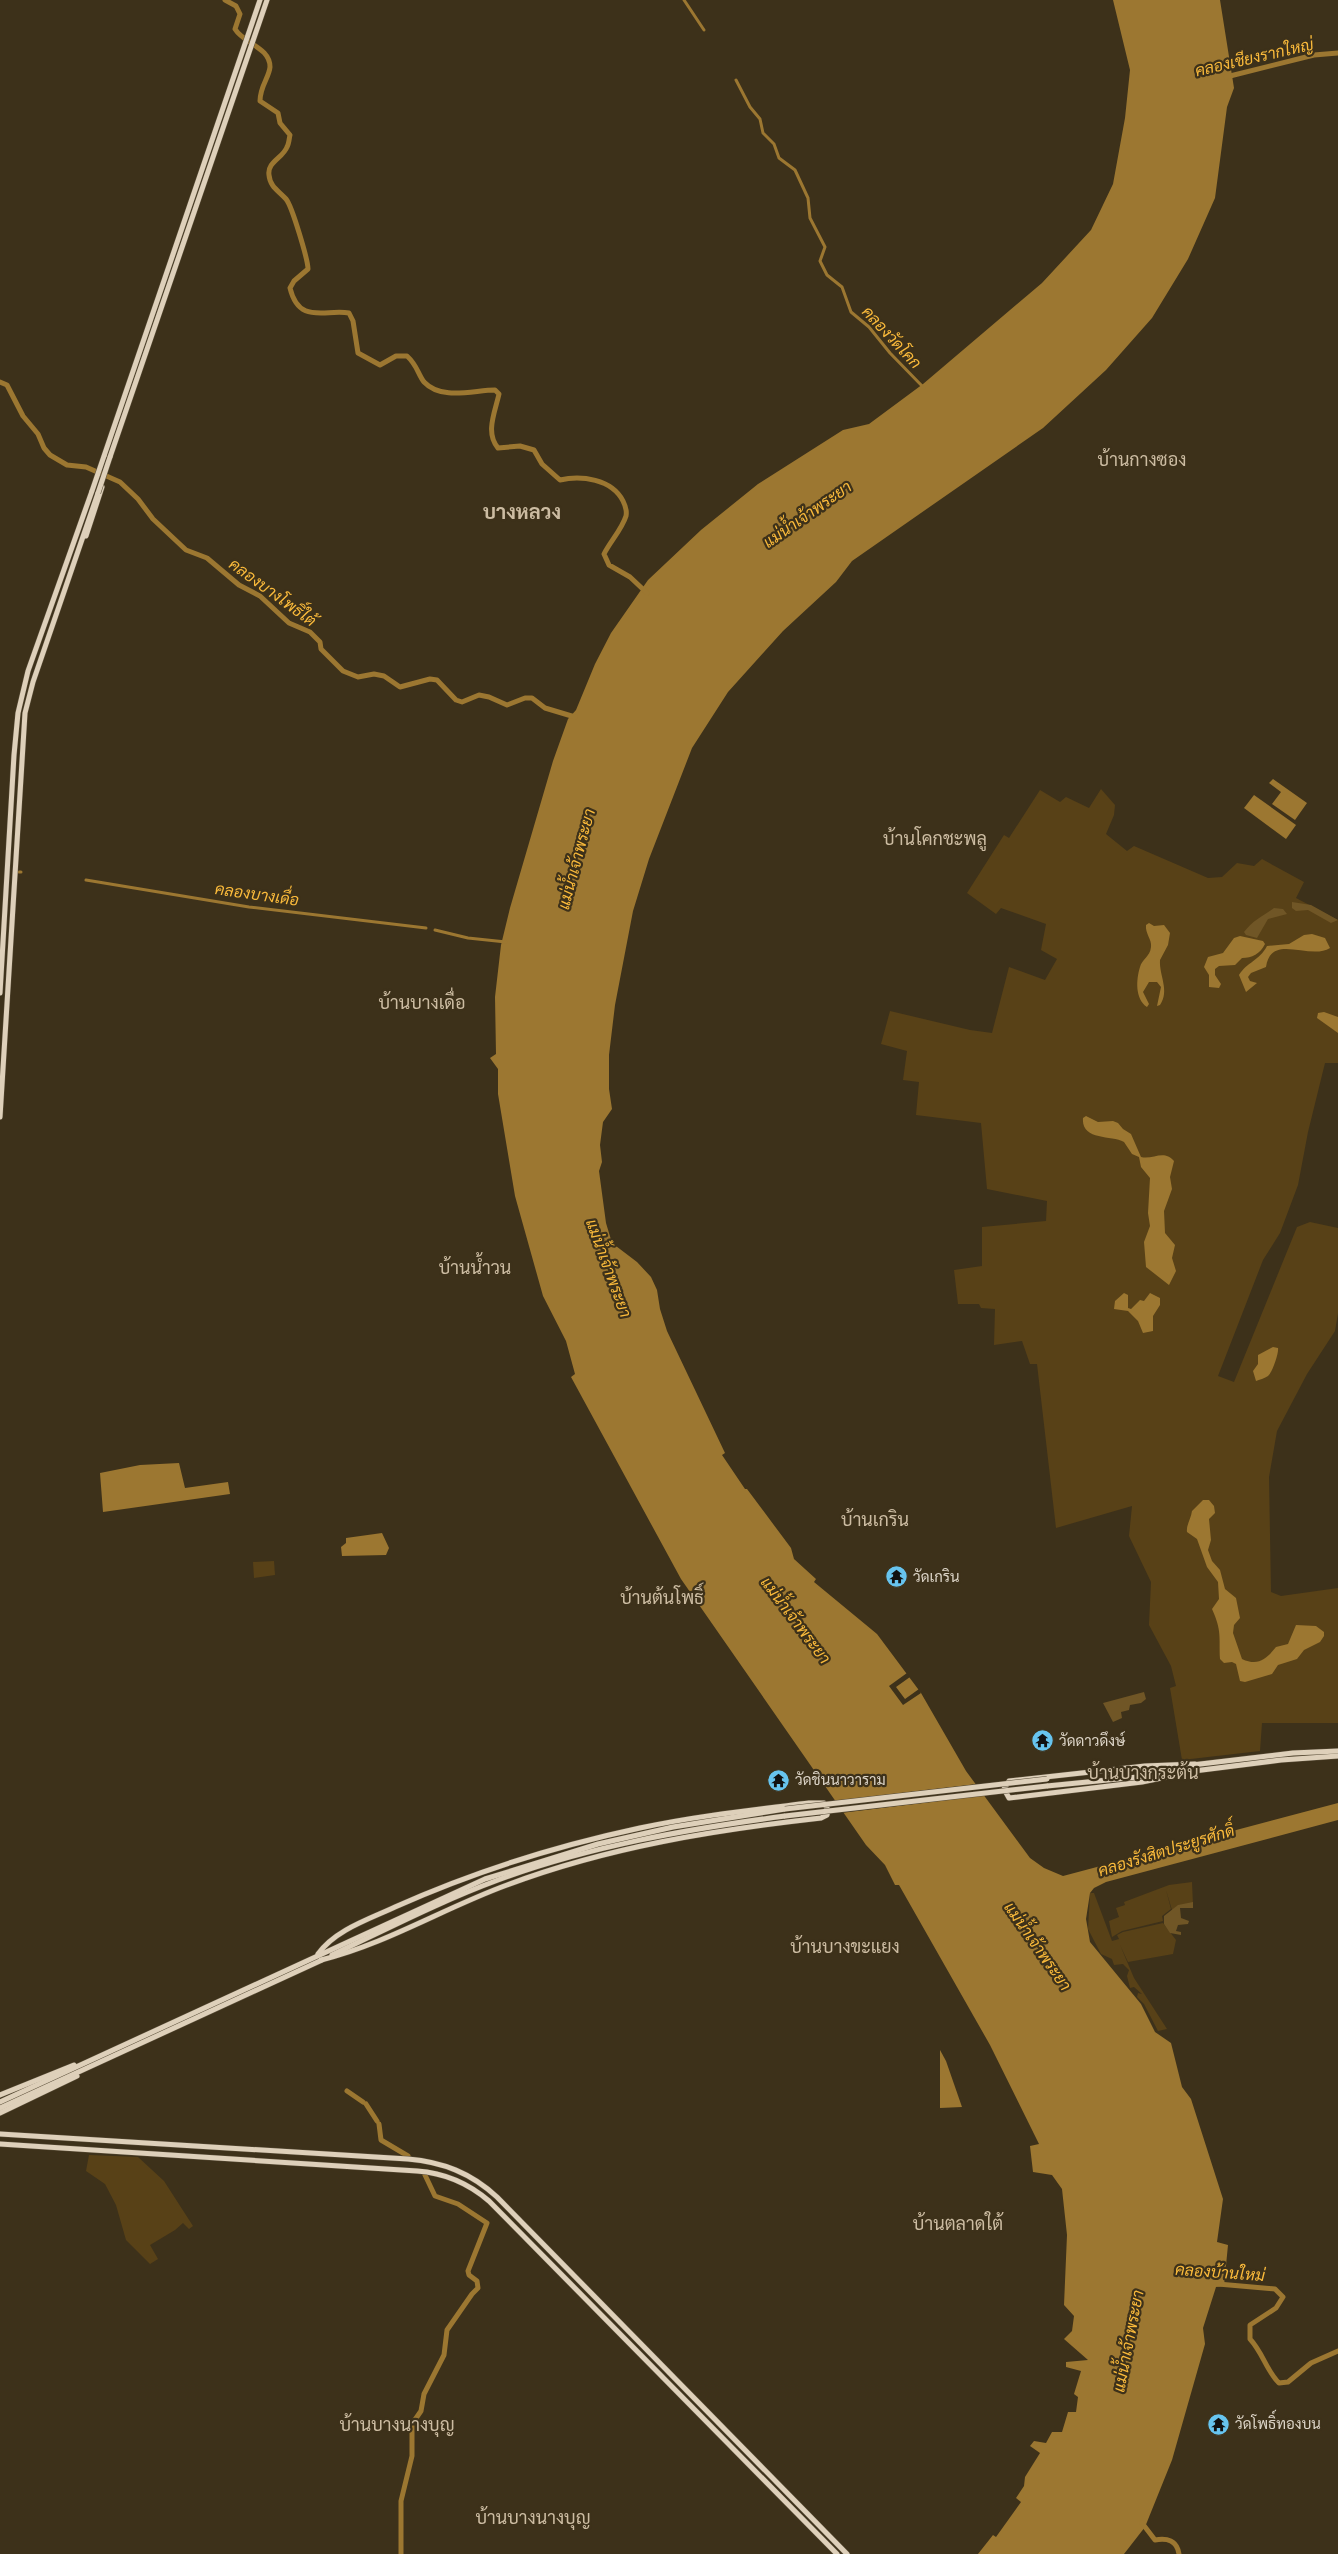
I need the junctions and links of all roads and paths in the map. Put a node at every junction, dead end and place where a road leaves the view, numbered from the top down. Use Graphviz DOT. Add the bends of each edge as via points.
graph roads {
  1 [pos="260,0"];
  2 [pos="267,0"];
  3 [pos="253,33"];
  4 [pos="93,484"];
  5 [pos="102,487"];
  6 [pos="67,573"];
  7 [pos="0,993"];
  8 [pos="0,1117"];
  9 [pos="1338,1751"];
  10 [pos="1338,1756"];
  11 [pos="1195,1764"];
  12 [pos="1196,1771"];
  13 [pos="785,1812"];
  14 [pos="684,1820"];
  15 [pos="717,1822"];
  16 [pos="686,1835"];
  17 [pos="541,1854"];
  18 [pos="535,1862"];
  19 [pos="551,1863"];
  20 [pos="567,1864"];
  21 [pos="499,1874"];
  22 [pos="318,1954"];
  23 [pos="337,1954"];
  24 [pos="225,2001"];
  25 [pos="96,2058"];
  26 [pos="88,2069"];
  27 [pos="0,2095"];
  28 [pos="0,2102"];
  29 [pos="1,2112"];
  30 [pos="0,2134"];
  31 [pos="0,2144"];
  32 [pos="283,2152"];
  33 [pos="299,2153"];
  34 [pos="283,2162"];
  35 [pos="300,2163"];
  36 [pos="641,2343"];
  37 [pos="634,2350"];
  38 [pos="654,2356"];
  39 [pos="648,2362"];
  40 [pos="768,2472"];
  41 [pos="762,2478"];
  42 [pos="837,2554"];
  43 [pos="848,2554"];
  1 -- 3 [label="main road"];
  2 -- 3 [label="main road"];
  3 -- 6 [label="main road, bridge"];
  4 -- 6 [label="main road" via="65,562"];
  5 -- 6 [label="main road" via="92,521"];
  6 -- 7 [label="main road" via="28,671 18,712"];
  6 -- 8 [label="main road" via="25,713"];
  9 -- 11 [label="main road"];
  10 -- 12 [label="main road"];
  11 -- 12 [label="main road" via="1009,1780 1004,1789 1009,1798 1142,1782"];
  11 -- 13 [label="main road, bridge"];
  12 -- 13 [label="main road, bridge"];
  13 -- 15 [label="main road"];
  14 -- 15 [label="main road"];
  14 -- 16 [label="main road" via="814,1802 824,1803 828,1810 827,1815 821,1818"];
  14 -- 17 [label="main road" via="639,1828"];
  15 -- 16 [label="main road"];
  15 -- 18 [label="main road" via="598,1844"];
  15 -- 19 [label="main road"];
  16 -- 20 [label="main road"];
  17 -- 18 [label="main road"];
  17 -- 21 [label="main road"];
  18 -- 21 [label="main road"];
  19 -- 20 [label="main road"];
  19 -- 21 [label="main road"];
  20 -- 23 [label="main road" via="501,1887 376,1943"];
  21 -- 22 [label="main road" via="440,1897"];
  21 -- 22 [label="main road" via="440,1887 362,1922 329,1942"];
  21 -- 23 [label="main road"];
  22 -- 24 [label="main road"];
  23 -- 24 [label="main road"];
  24 -- 25 [label="main road"];
  24 -- 26 [label="main road"];
  25 -- 27 [label="main road" via="63,2068"];
  25 -- 28 [label="main road"];
  26 -- 29 [label="main road" via="72,2080"];
  26 -- 29 [label="main road" via="20,2099"];
  30 -- 32 [label="main road"];
  31 -- 34 [label="main road"];
  32 -- 33 [label="main road"];
  32 -- 34 [label="main road" via="288,2158"];
  33 -- 35 [label="main road"];
  33 -- 36 [label="main road" via="420,2160 465,2173 493,2194"];
  34 -- 35 [label="main road"];
  35 -- 37 [label="main road" via="427,2172 466,2184 489,2202"];
  36 -- 37 [label="main road" via="642,2349"];
  36 -- 38 [label="main road"];
  37 -- 39 [label="main road"];
  38 -- 39 [label="main road" via="649,2355"];
  38 -- 40 [label="main road"];
  39 -- 41 [label="main road"];
  40 -- 41 [label="main road"];
  40 -- 43 [label="main road"];
  41 -- 42 [label="main road"];
}
